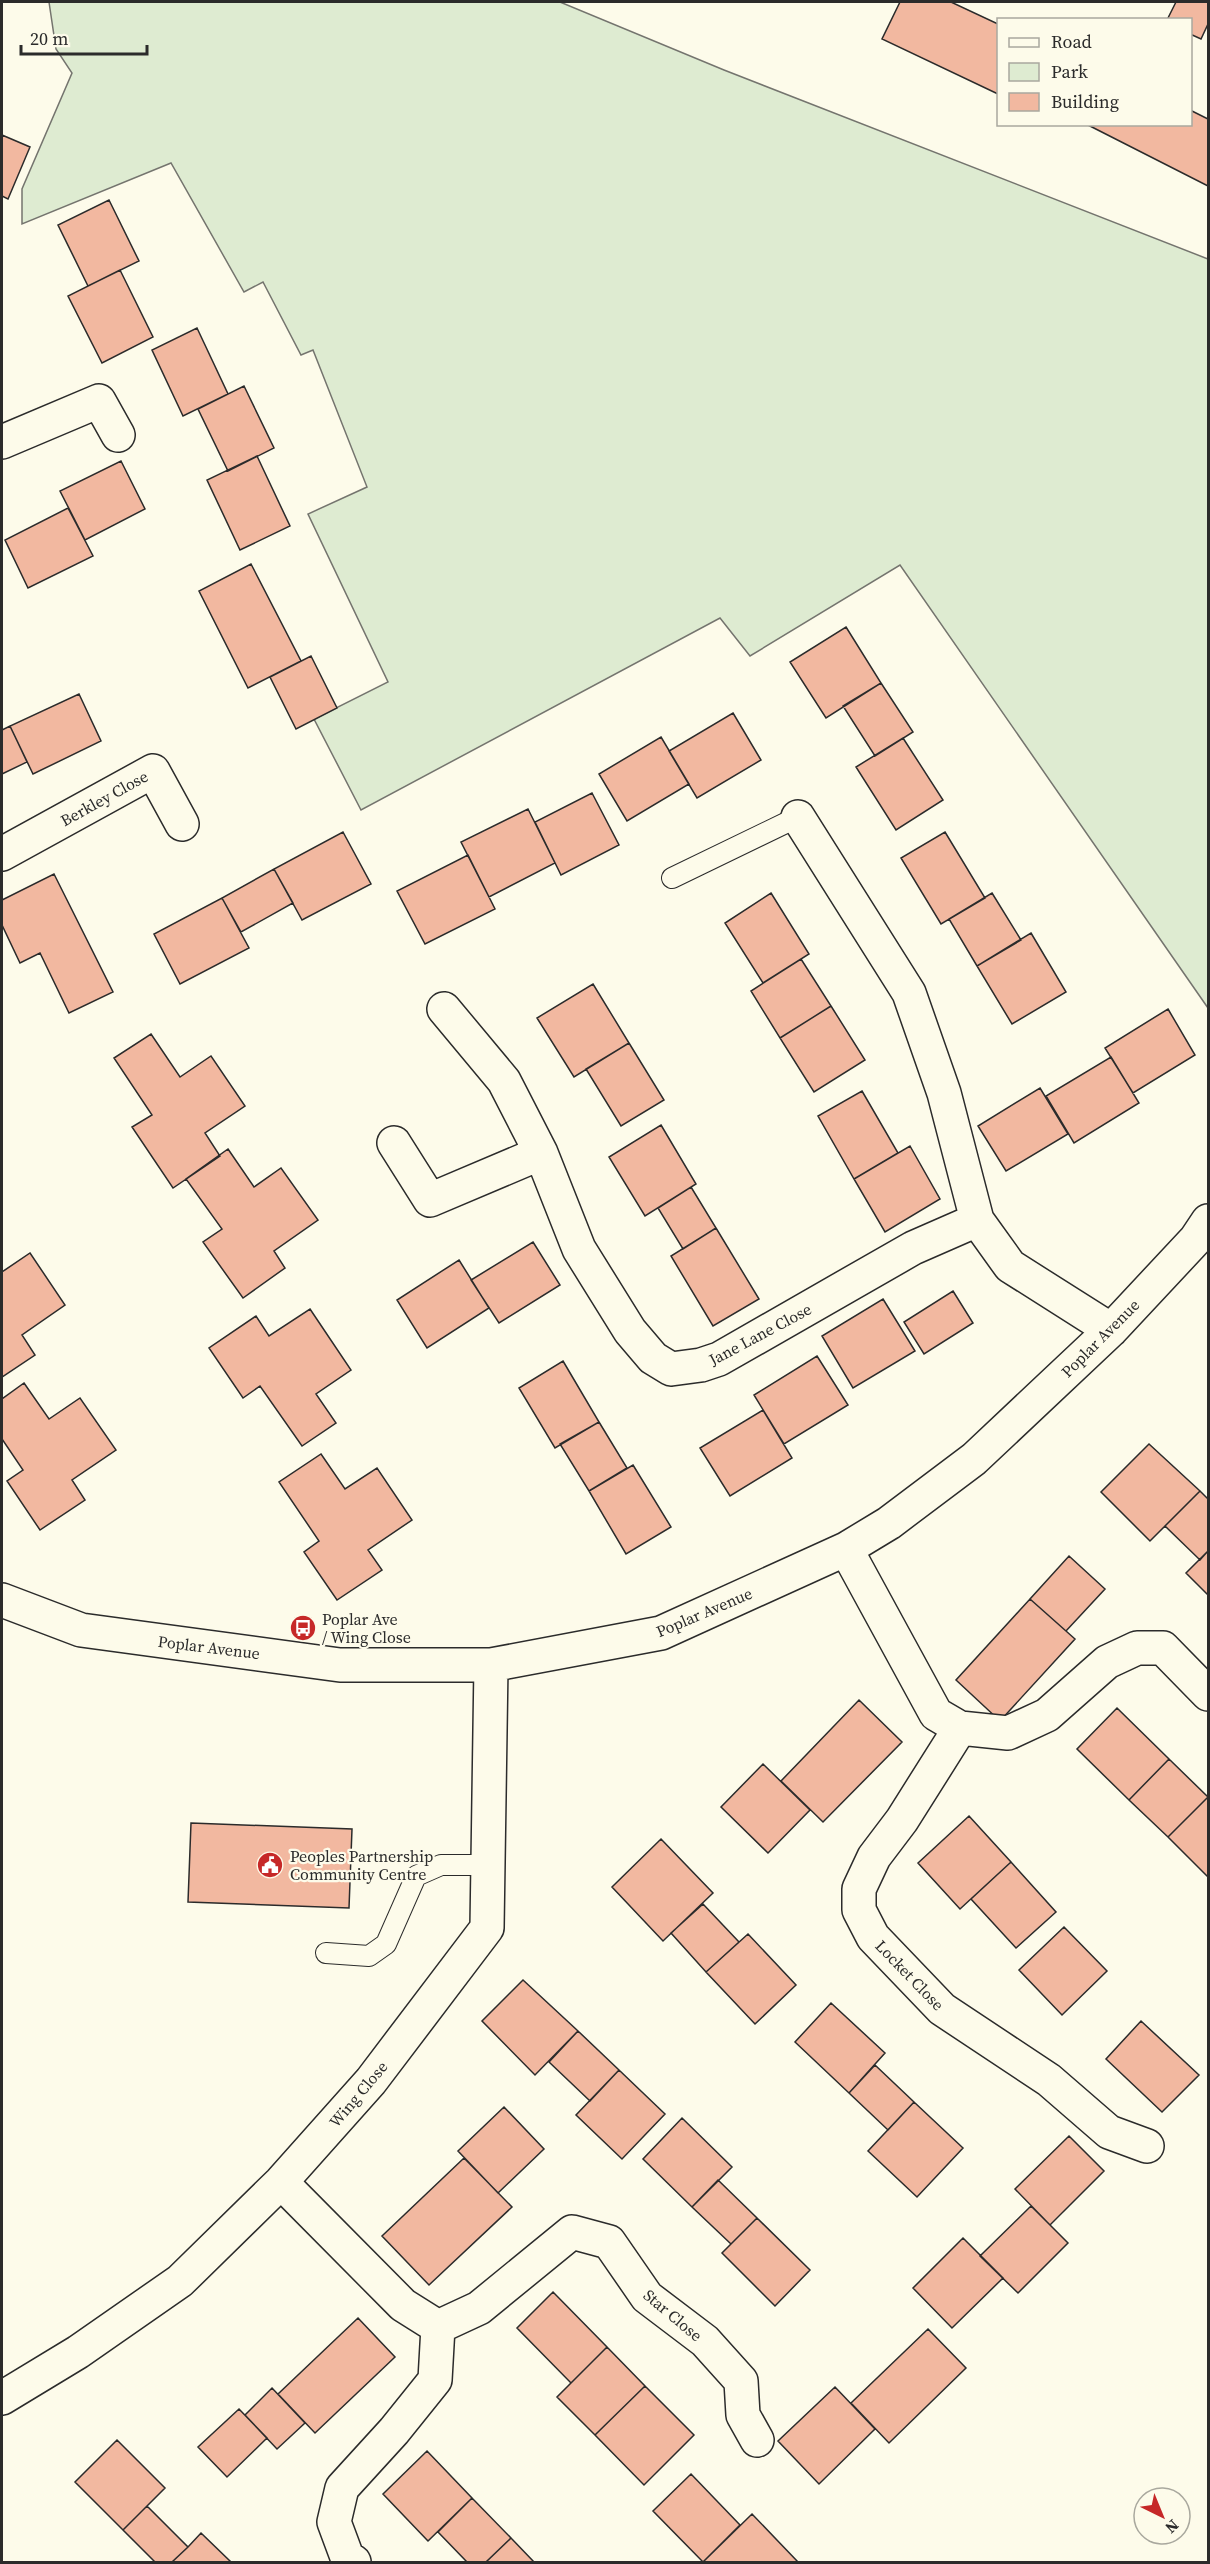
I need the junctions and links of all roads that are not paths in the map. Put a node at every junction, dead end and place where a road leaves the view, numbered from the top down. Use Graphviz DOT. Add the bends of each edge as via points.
graph roads {
  1 [pos="118,435"];
  2 [pos="2,442"];
  3 [pos="798,817"];
  4 [pos="182,824"];
  5 [pos="2,854"];
  6 [pos="672,878"];
  7 [pos="444,1009"];
  8 [pos="394,1143"];
  9 [pos="541,1153"];
  10 [pos="977,1220"];
  11 [pos="1209,1221"];
  12 [pos="1111,1330"];
  13 [pos="846,1550"];
  14 [pos="2,1600"];
  15 [pos="490,1665"];
  16 [pos="1209,1694"];
  17 [pos="960,1728"];
  18 [pos="488,1865"];
  19 [pos="326,1953"];
  20 [pos="1148,2146"];
  21 [pos="281,2182"];
  22 [pos="438,2327"];
  23 [pos="2,2398"];
  24 [pos="757,2440"];
  25 [pos="354,2562"];
  1 -- 2 [label="street" via="99,401"];
  3 -- 6 [label="lane"];
  3 -- 10 [label="street" via="909,993 944,1093"];
  4 -- 5 [label="street, Berkley Close" via="153,771"];
  7 -- 9 [label="street, Jane Lane Close" via="504,1081"];
  8 -- 9 [label="street" via="430,1200"];
  9 -- 10 [label="street, Jane Lane Close" via="579,1249 630,1331 653,1358 671,1369 719,1359 913,1248"];
  10 -- 12 [label="street" via="1010,1266"];
  11 -- 12 [label="street, Poplar Avenue"];
  12 -- 13 [label="street, Poplar Avenue" via="975,1459"];
  13 -- 15 [label="street, Poplar Avenue" via="661,1633"];
  13 -- 17 [label="street" via="936,1714"];
  14 -- 15 [label="street, Poplar Avenue" via="81,1630 340,1665"];
  15 -- 18 [label="street, Wing Close"];
  16 -- 17 [label="street" via="1163,1648 1137,1648 1107,1662 1047,1715 1008,1733"];
  17 -- 20 [label="street, Locket Close" via="874,1857 858,1889 859,1910 873,1936 942,2009 1050,2080 1109,2132"];
  18 -- 19 [label="lane" via="441,1864 416,1876 387,1944 369,1956"];
  18 -- 21 [label="street, Wing Close" via="487,1928 371,2081"];
  21 -- 22 [label="street" via="403,2305"];
  21 -- 23 [label="street, Wing Close" via="180,2281 78,2352"];
  22 -- 24 [label="street, Star Close" via="479,2308 572,2232 609,2242 647,2296 705,2341 741,2381 743,2415"];
  22 -- 25 [label="street" via="435,2380 342,2488 334,2522 348,2557"];
}
